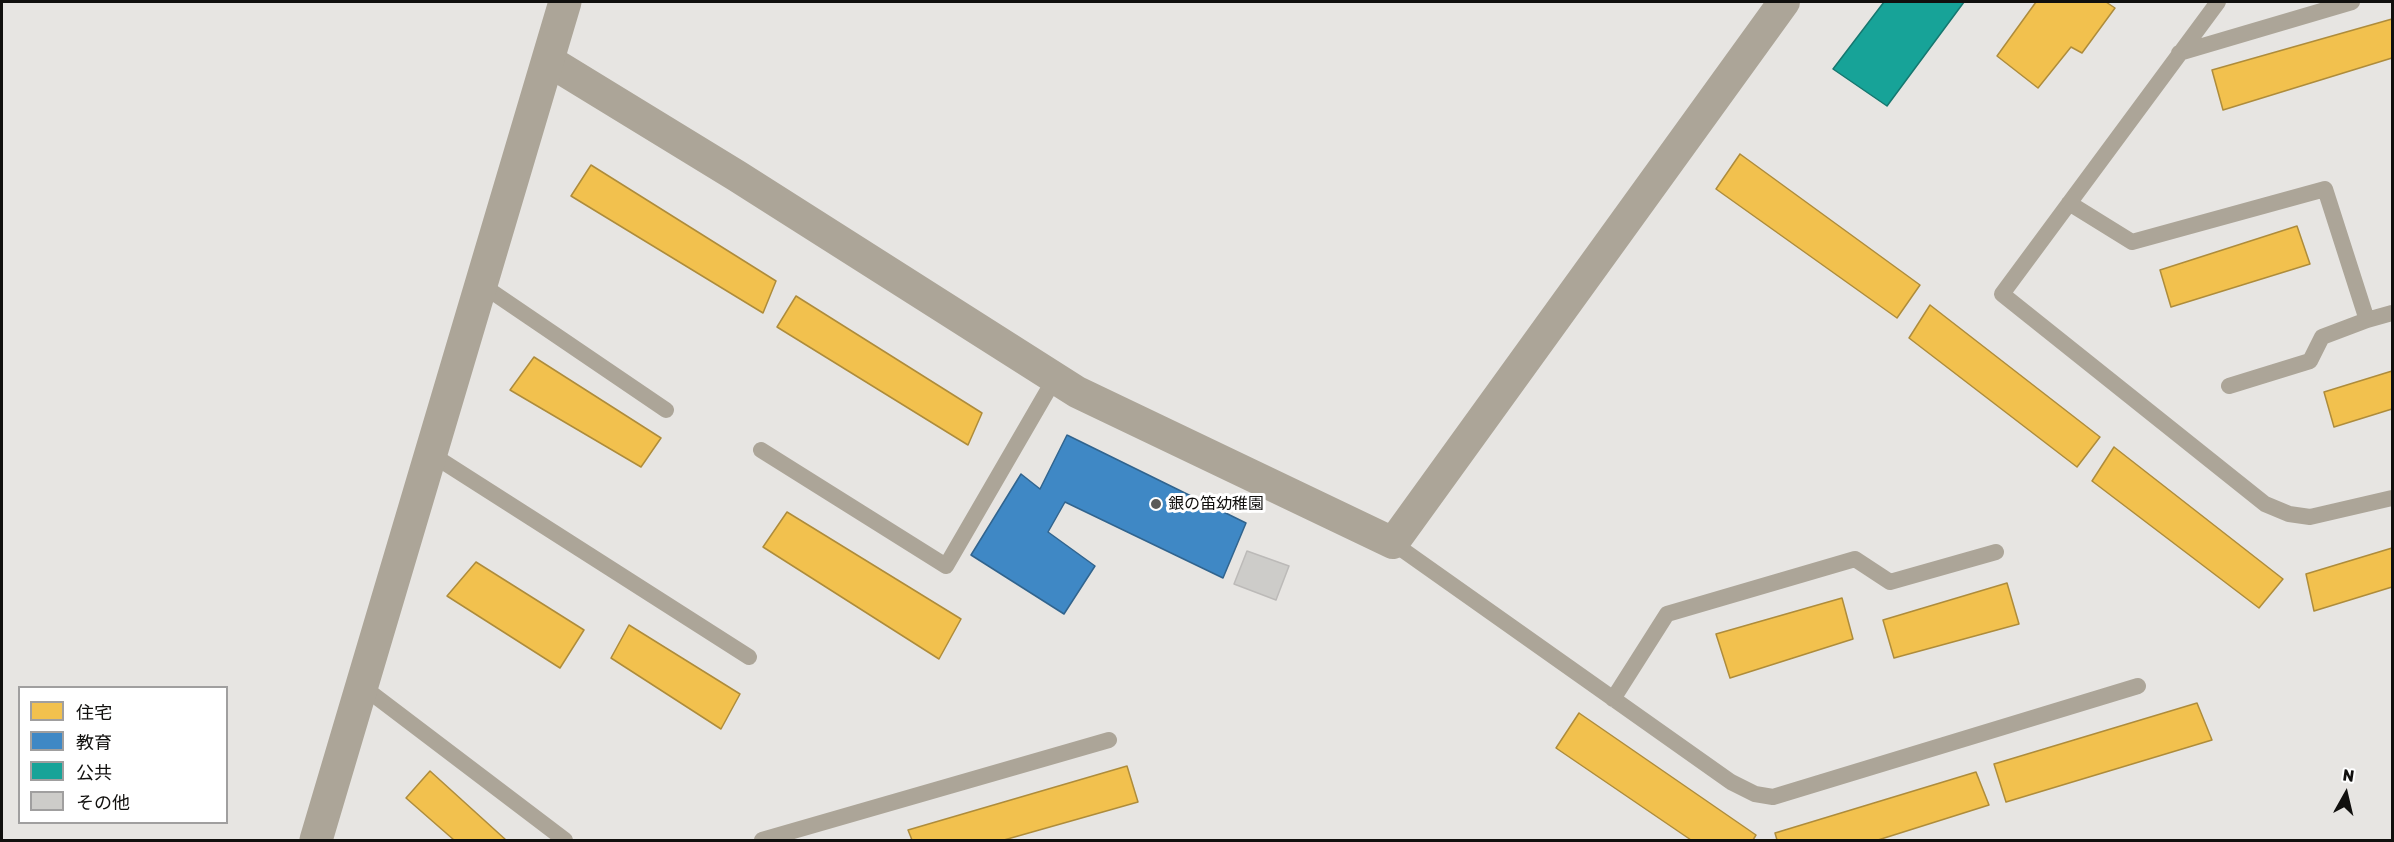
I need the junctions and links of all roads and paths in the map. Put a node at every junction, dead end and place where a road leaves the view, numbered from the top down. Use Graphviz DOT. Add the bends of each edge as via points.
graph roads {
  1 [pos="565,2"];
  2 [pos="1784,2"];
  3 [pos="2218,2"];
  4 [pos="2352,2"];
  5 [pos="2180,53"];
  6 [pos="549,61"];
  7 [pos="2069,203"];
  8 [pos="482,285"];
  9 [pos="2392,312"];
  10 [pos="2367,320"];
  11 [pos="1055,378"];
  12 [pos="2229,386"];
  13 [pos="666,410"];
  14 [pos="760,450"];
  15 [pos="431,454"];
  16 [pos="2392,498"];
  17 [pos="1393,543"];
  18 [pos="1996,552"];
  19 [pos="749,657"];
  20 [pos="362,686"];
  21 [pos="2138,686"];
  22 [pos="1613,699"];
  23 [pos="1108,740"];
  24 [pos="316,840"];
  25 [pos="566,840"];
  26 [pos="762,840"];
  1 -- 6 [label="street"];
  2 -- 17 [label="street"];
  3 -- 5 [label="lane"];
  4 -- 5 [label="lane"];
  5 -- 7 [label="lane"];
  6 -- 8 [label="street"];
  6 -- 11 [label="street"];
  7 -- 10 [label="lane" via="2132,242 2325,189"];
  7 -- 16 [label="lane" via="2002,294 2265,504 2310,517"];
  8 -- 13 [label="lane"];
  8 -- 15 [label="street"];
  9 -- 10 [label="lane"];
  10 -- 12 [label="lane" via="2322,337 2310,361"];
  11 -- 14 [label="lane" via="946,566"];
  11 -- 17 [label="street"];
  15 -- 19 [label="lane"];
  15 -- 20 [label="street"];
  17 -- 22 [label="lane"];
  18 -- 22 [label="lane" via="1890,582 1855,559 1667,614"];
  20 -- 24 [label="street"];
  20 -- 25 [label="lane"];
  21 -- 22 [label="lane" via="1773,797 1755,794 1731,782"];
  23 -- 26 [label="lane"];
}
